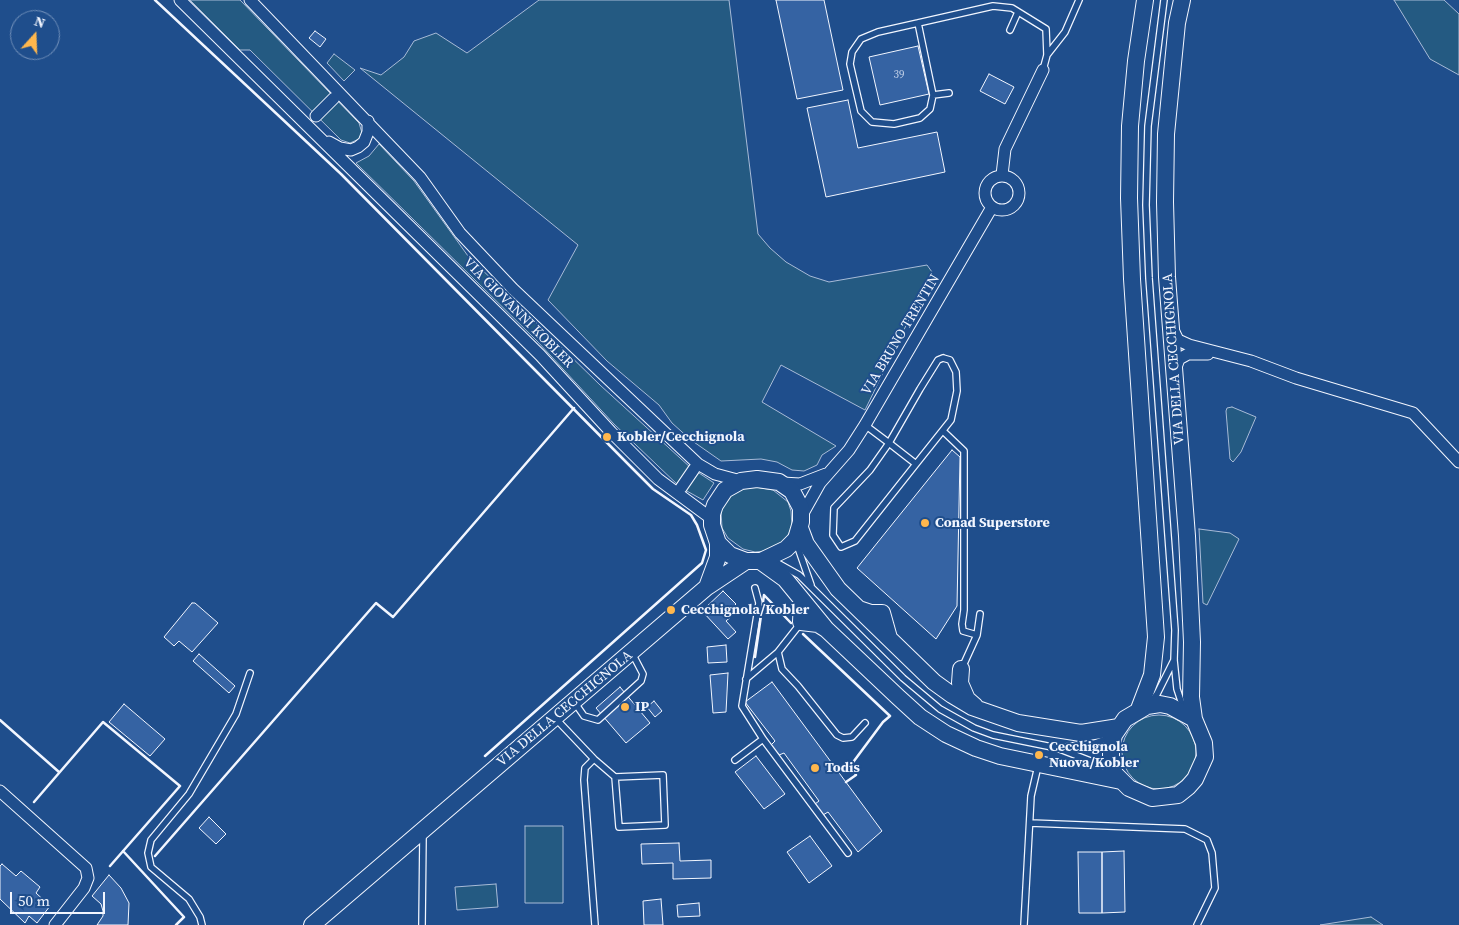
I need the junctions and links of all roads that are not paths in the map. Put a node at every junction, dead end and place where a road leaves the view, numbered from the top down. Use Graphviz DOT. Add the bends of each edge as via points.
graph roads {
  1 [pos="180,0"];
  2 [pos="250,0"];
  3 [pos="1079,0"];
  4 [pos="1145,0"];
  5 [pos="1164,0"];
  6 [pos="1182,0"];
  7 [pos="259,5"];
  8 [pos="1018,12"];
  9 [pos="918,22"];
  10 [pos="1010,30"];
  11 [pos="1047,55"];
  12 [pos="1043,70"];
  13 [pos="949,92"];
  14 [pos="933,95"];
  15 [pos="334,98"];
  16 [pos="316,116"];
  17 [pos="368,122"];
  18 [pos="306,124"];
  19 [pos="1002,175"];
  20 [pos="992,207"];
  21 [pos="1171,324"];
  22 [pos="1217,353"];
  23 [pos="1175,372"];
  24 [pos="866,425"];
  25 [pos="943,431"];
  26 [pos="888,443"];
  27 [pos="1459,462"];
  28 [pos="916,464"];
  29 [pos="694,469"];
  30 [pos="827,473"];
  31 [pos="740,481"];
  32 [pos="782,483"];
  33 [pos="681,488"];
  34 [pos="712,519"];
  35 [pos="799,527"];
  36 [pos="718,543"];
  37 [pos="758,561"];
  38 [pos="707,587"];
  39 [pos="812,587"];
  40 [pos="755,588"];
  41 [pos="802,600"];
  42 [pos="980,614"];
  43 [pos="801,622"];
  44 [pos="826,629"];
  45 [pos="977,635"];
  46 [pos="778,652"];
  47 [pos="632,653"];
  48 [pos="1174,660"];
  49 [pos="961,669"];
  50 [pos="922,670"];
  51 [pos="250,673"];
  52 [pos="746,679"];
  53 [pos="574,702"];
  54 [pos="1143,708"];
  55 [pos="984,712"];
  56 [pos="1190,716"];
  57 [pos="555,717"];
  58 [pos="865,723"];
  59 [pos="1117,731"];
  60 [pos="763,738"];
  61 [pos="1057,748"];
  62 [pos="594,759"];
  63 [pos="735,760"];
  64 [pos="1039,764"];
  65 [pos="615,777"];
  66 [pos="1118,778"];
  67 [pos="0,791"];
  68 [pos="1030,824"];
  69 [pos="423,830"];
  70 [pos="848,853"];
  71 [pos="55,925"];
  72 [pos="202,925"];
  73 [pos="312,925"];
  74 [pos="422,925"];
  75 [pos="595,925"];
  76 [pos="1024,925"];
  77 [pos="1197,925"];
  1 -- 18 [label="street, VIA GIOVANNI KOBLER"];
  2 -- 7 [label="street, VIA GIOVANNI KOBLER"];
  3 -- 11 [label="lane" via="1065,32"];
  4 -- 54 [label="street" via="1131,116 1129,198 1156,637 1152,675"];
  5 -- 48 [label="lane, VIA DELLA CECCHIGNOLA" via="1148,126 1146,205 1175,630"];
  6 -- 21 [label="street, VIA DELLA CECCHIGNOLA" via="1166,134 1167,277"];
  7 -- 17 [label="street, VIA GIOVANNI KOBLER"];
  8 -- 9 [label="lane" via="994,6"];
  8 -- 10 [label="lane"];
  8 -- 11 [label="lane" via="1045,28 1048,34"];
  9 -- 14 [label="lane"];
  9 -- 14 [label="lane" via="861,39 854,48 850,64 861,110 876,123 899,124 920,118 930,109"];
  11 -- 12 [label="lane"];
  12 -- 19 [label="street" via="1005,149"];
  13 -- 14 [label="lane"];
  15 -- 16 [label="street"];
  17 -- 18 [label="street, VIA GIOVANNI KOBLER" via="364,142 351,150 340,148"];
  17 -- 31 [label="street, VIA GIOVANNI KOBLER" via="420,177 472,247 583,358 698,464 715,474"];
  18 -- 34 [label="street, VIA GIOVANNI KOBLER" via="540,355 658,479"];
  19 -- 20 [label="street" via="995,176 985,188 987,202"];
  19 -- 20 [label="street" via="1015,181 1020,194 1013,207 1006,210"];
  20 -- 24 [label="street, VIA BRUNO TRENTIN"];
  21 -- 22 [label="street" via="1178,340"];
  21 -- 23 [label="street, VIA DELLA CECCHIGNOLA"];
  22 -- 23 [label="street" via="1188,354 1179,359"];
  22 -- 27 [label="street" via="1413,413"];
  23 -- 56 [label="street, VIA DELLA CECCHIGNOLA" via="1192,642"];
  24 -- 26 [label="lane"];
  24 -- 30 [label="street, VIA BRUNO TRENTIN"];
  25 -- 26 [label="lane" via="951,420 957,391 956,372 950,360 943,358 938,360"];
  25 -- 28 [label="lane"];
  25 -- 45 [label="lane" via="964,451 962,624 963,631"];
  26 -- 28 [label="lane"];
  26 -- 28 [label="lane" via="870,470 834,508 833,535 841,547 855,541"];
  29 -- 33 [label="street"];
  30 -- 32 [label="street, VIA BRUNO TRENTIN" via="800,484"];
  30 -- 35 [label="street, VIA BRUNO TRENTIN"];
  31 -- 32 [label="street" via="763,479"];
  31 -- 34 [label="street" via="720,496"];
  32 -- 35 [label="street" via="798,499"];
  34 -- 36 [label="street"];
  35 -- 37 [label="street" via="786,550"];
  35 -- 39 [label="lane"];
  35 -- 50 [label="street" via="827,576 858,608 882,613 890,640"];
  36 -- 37 [label="street" via="730,555"];
  36 -- 38 [label="street, VIA DELLA CECCHIGNOLA" via="718,557"];
  37 -- 38 [label="street, VIA DELLA CECCHIGNOLA"];
  37 -- 39 [label="lane" via="789,568"];
  37 -- 41 [label="street" via="785,579"];
  38 -- 47 [label="street, VIA DELLA CECCHIGNOLA"];
  39 -- 61 [label="lane" via="903,678 940,709 993,735"];
  40 -- 52 [label="lane" via="759,602"];
  41 -- 43 [label="street"];
  41 -- 44 [label="street"];
  42 -- 45 [label="lane"];
  43 -- 44 [label="street" via="818,624"];
  43 -- 46 [label="lane"];
  44 -- 64 [label="street" via="920,717 946,734 988,752"];
  45 -- 49 [label="lane"];
  46 -- 52 [label="lane"];
  46 -- 58 [label="lane" via="782,669 837,735 852,737"];
  47 -- 53 [label="street, VIA DELLA CECCHIGNOLA"];
  47 -- 53 [label="lane" via="643,674 641,681 598,720 584,716"];
  48 -- 54 [label="lane, VIA DELLA CECCHIGNOLA" via="1158,694"];
  48 -- 56 [label="lane, VIA DELLA CECCHIGNOLA" via="1178,688"];
  49 -- 50 [label="street" via="941,677"];
  49 -- 55 [label="street" via="960,683 967,699"];
  50 -- 55 [label="street" via="952,695"];
  51 -- 72 [label="lane" via="236,714 189,794 151,840 148,853 151,867 189,899"];
  52 -- 60 [label="lane" via="742,706"];
  53 -- 57 [label="street, VIA DELLA CECCHIGNOLA"];
  54 -- 56 [label="street" via="1160,704"];
  54 -- 59 [label="street"];
  55 -- 59 [label="street" via="1018,723 1081,733"];
  56 -- 66 [label="street" via="1204,743 1205,757 1196,779 1188,787 1178,795 1152,798 1138,793"];
  57 -- 62 [label="lane"];
  57 -- 69 [label="street, VIA DELLA CECCHIGNOLA"];
  59 -- 61 [label="lane" via="1095,743"];
  59 -- 66 [label="street" via="1111,761"];
  60 -- 63 [label="lane"];
  60 -- 70 [label="lane"];
  61 -- 66 [label="lane" via="1101,766"];
  62 -- 65 [label="lane"];
  62 -- 75 [label="lane" via="586,768 584,780"];
  64 -- 66 [label="street"];
  64 -- 68 [label="lane" via="1033,782"];
  65 -- 65 [label="lane" via="663,775 665,825 619,827"];
  67 -- 71 [label="street" via="86,868 88,878 84,888"];
  68 -- 76 [label="lane"];
  68 -- 77 [label="lane" via="1185,829 1207,840 1212,853 1215,888"];
  69 -- 73 [label="street, VIA DELLA CECCHIGNOLA"];
  69 -- 74 [label="lane"];
}
